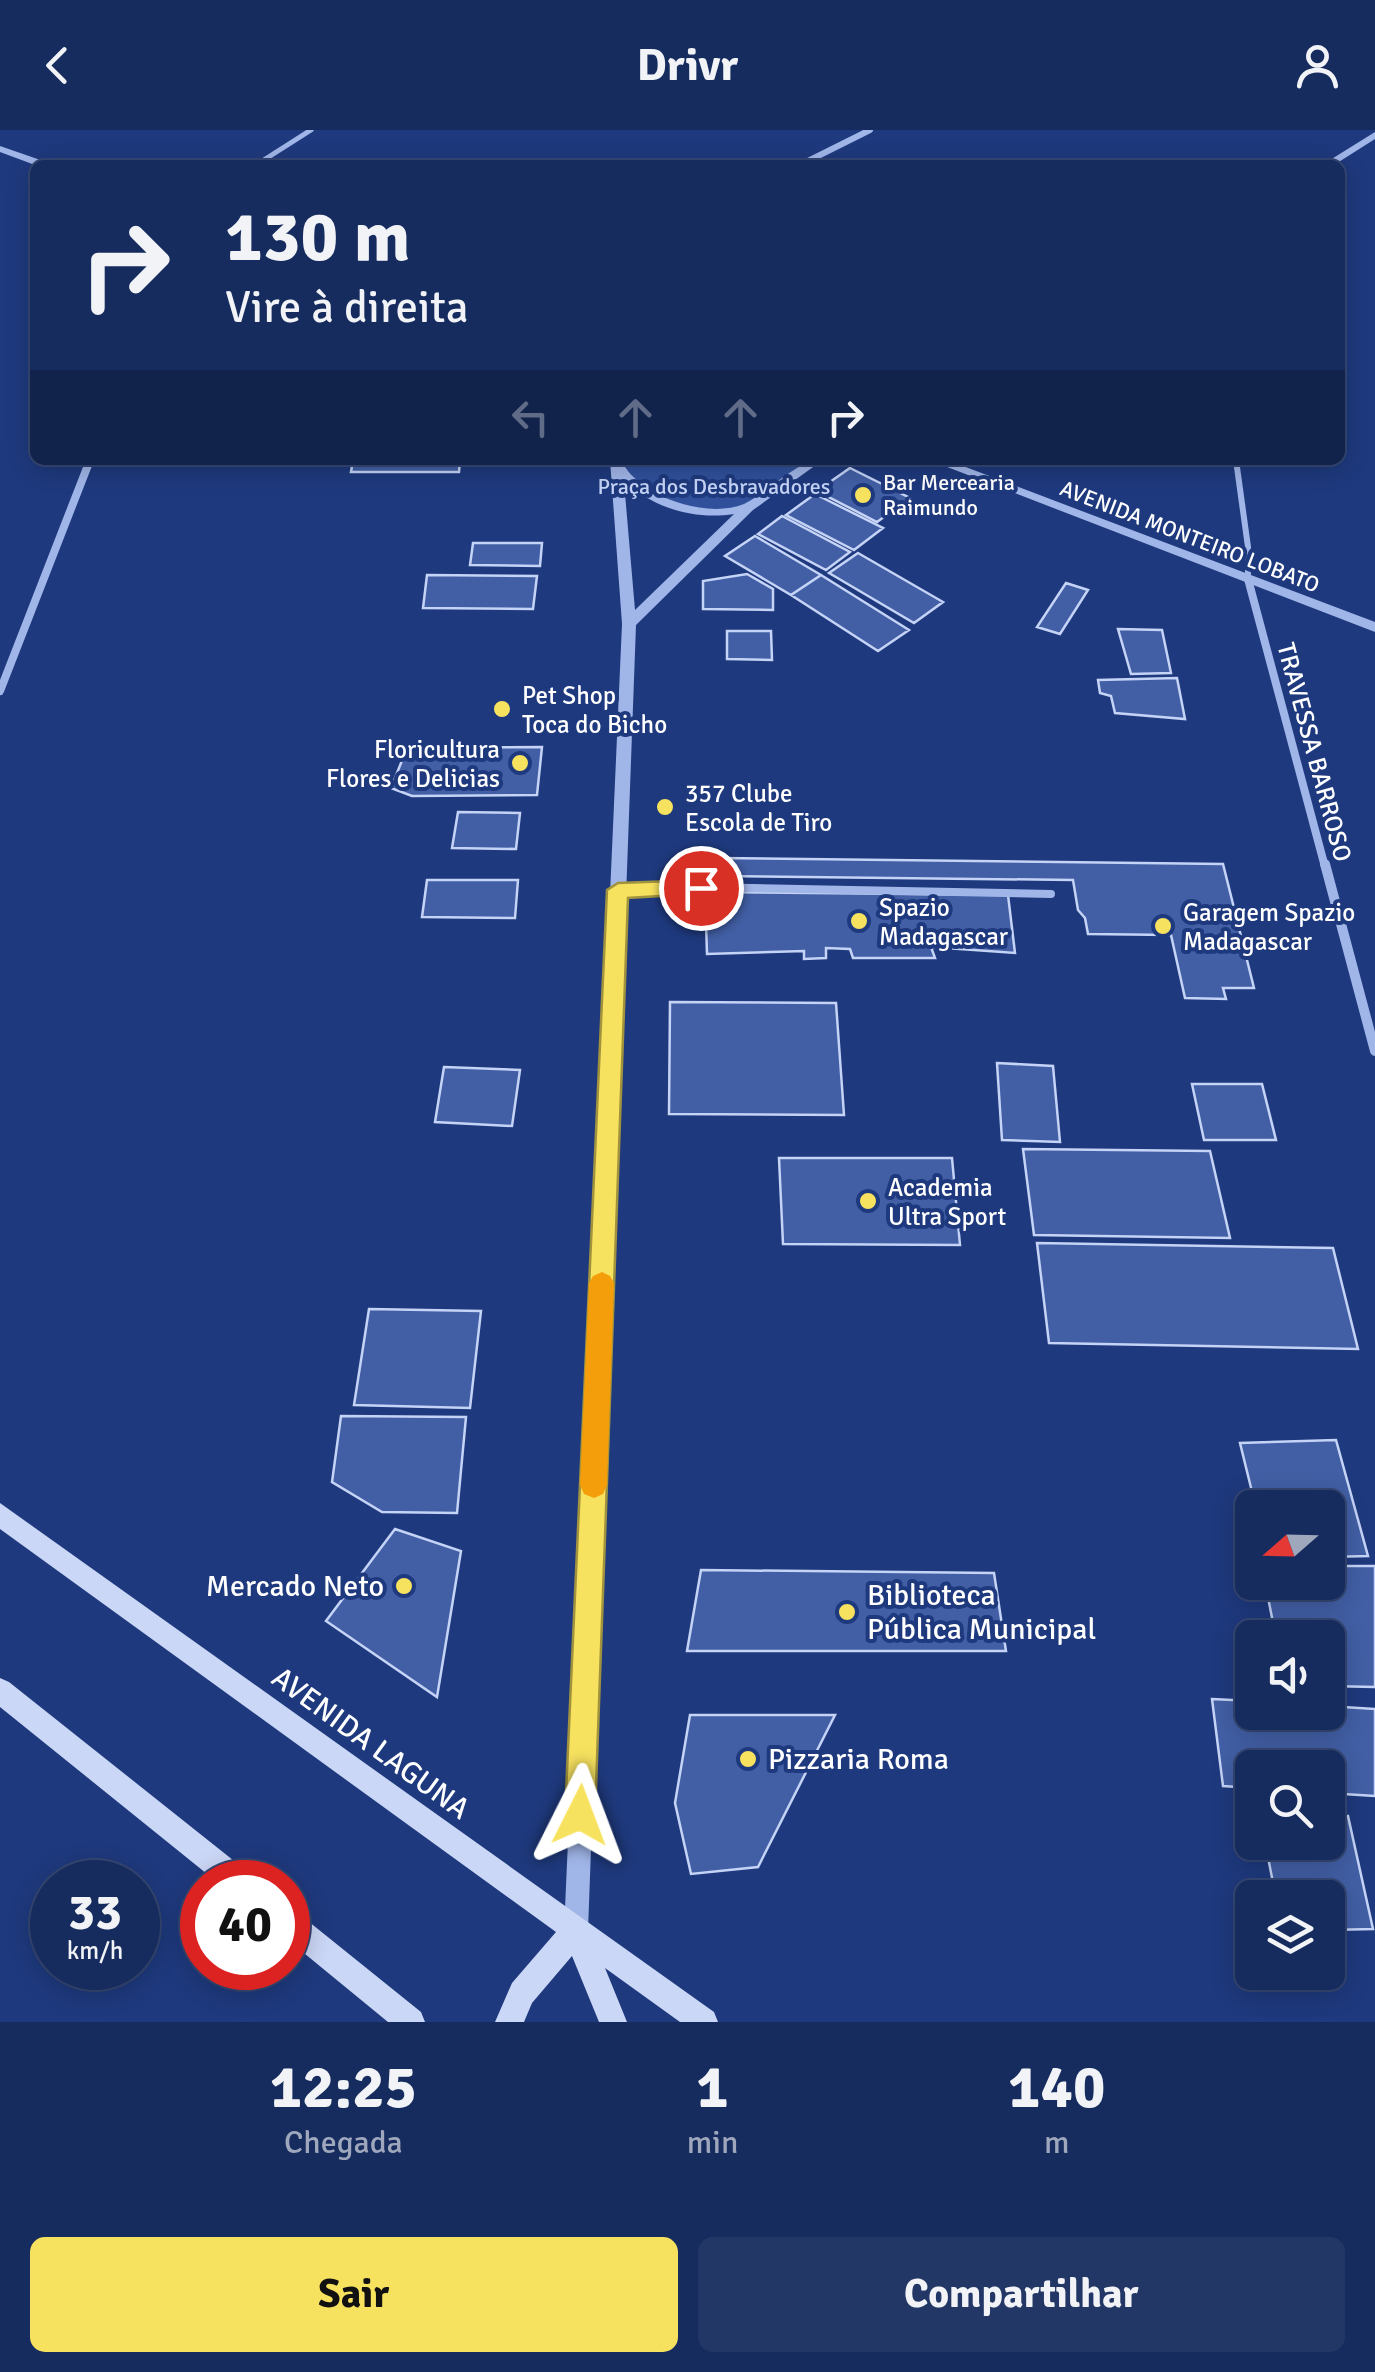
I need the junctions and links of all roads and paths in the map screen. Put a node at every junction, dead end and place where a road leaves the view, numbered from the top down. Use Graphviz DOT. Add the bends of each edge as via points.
graph roads {
  1 [pos="311,130"];
  2 [pos="870,130"];
  3 [pos="1375,135"];
  4 [pos="0,148"];
  5 [pos="32,160"];
  6 [pos="264,160"];
  7 [pos="810,160"];
  8 [pos="1335,160"];
  9 [pos="88,465"];
  10 [pos="616,465"];
  11 [pos="618,465"];
  12 [pos="807,465"];
  13 [pos="948,465"];
  14 [pos="1237,465"];
  15 [pos="748,508"];
  16 [pos="1248,579"];
  17 [pos="628,624"];
  18 [pos="1375,627"];
  19 [pos="0,691"];
  20 [pos="618,890"];
  21 [pos="1051,894"];
  22 [pos="1375,1050"];
  23 [pos="0,1514"];
  24 [pos="0,1691"];
  25 [pos="211,1860"];
  26 [pos="576,1931"];
  27 [pos="310,1940"];
  28 [pos="411,2022"];
  29 [pos="509,2022"];
  30 [pos="612,2022"];
  31 [pos="704,2022"];
  1 -- 6 [label="lane"];
  2 -- 7 [label="street"];
  3 -- 8 [label="street"];
  4 -- 5 [label="street"];
  9 -- 19 [label="street"];
  10 -- 17 [label="street"];
  11 -- 15 [label="street" via="635,488 670,506 722,513"];
  12 -- 15 [label="street"];
  13 -- 16 [label="street, AVENIDA MONTEIRO LOBATO"];
  14 -- 16 [label="lane"];
  15 -- 17 [label="street"];
  16 -- 18 [label="street, AVENIDA MONTEIRO LOBATO"];
  16 -- 22 [label="street, TRAVESSA BARROSO"];
  17 -- 20 [label="street"];
  20 -- 21 [label="lane"];
  20 -- 26 [label="street"];
  23 -- 26 [label="main road, AVENIDA LAGUNA"];
  24 -- 25 [label="main road"];
  26 -- 29 [label="main road" via="522,1993"];
  26 -- 30 [label="main road"];
  26 -- 31 [label="main road, AVENIDA LAGUNA"];
  27 -- 28 [label="main road"];
}
